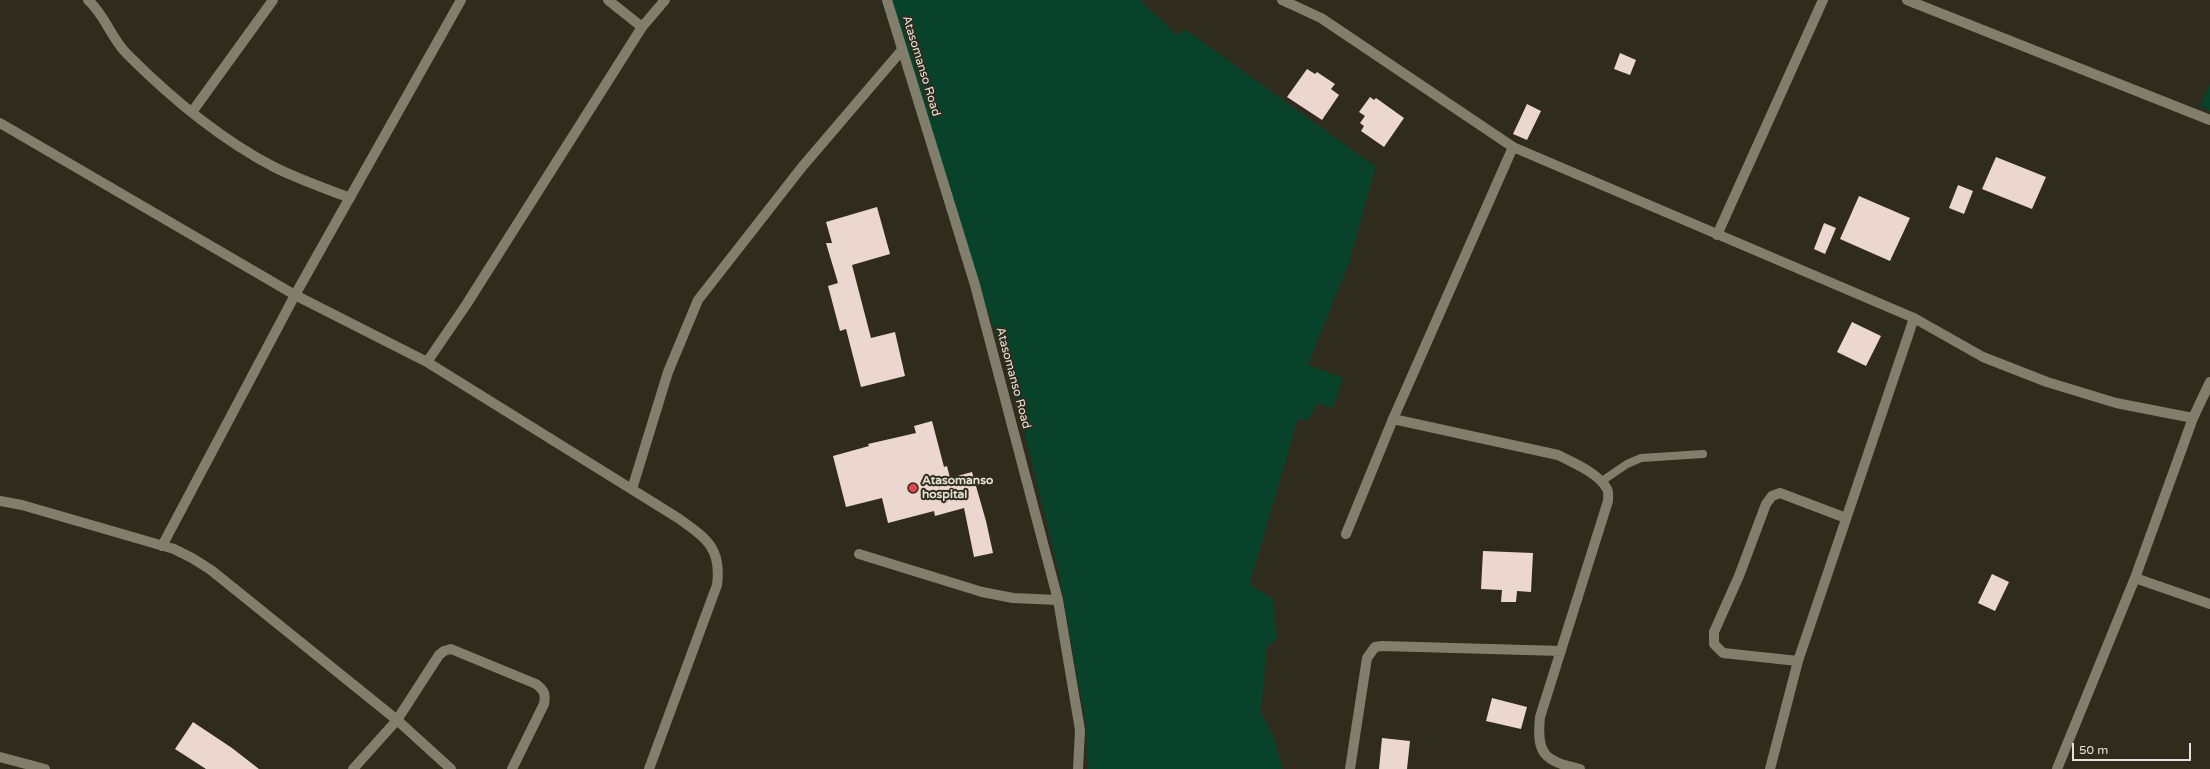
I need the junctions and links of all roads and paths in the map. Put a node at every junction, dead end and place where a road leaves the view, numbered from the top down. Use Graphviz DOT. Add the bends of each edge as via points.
graph roads {
  1 [pos="273,0"];
  2 [pos="461,0"];
  3 [pos="608,0"];
  4 [pos="666,0"];
  5 [pos="887,0"];
  6 [pos="1282,0"];
  7 [pos="1823,0"];
  8 [pos="1907,0"];
  9 [pos="94,2"];
  10 [pos="642,27"];
  11 [pos="902,50"];
  12 [pos="192,112"];
  13 [pos="2210,120"];
  14 [pos="0,123"];
  15 [pos="1513,147"];
  16 [pos="350,198"];
  17 [pos="1716,235"];
  18 [pos="295,295"];
  19 [pos="1914,318"];
  20 [pos="427,362"];
  21 [pos="2210,382"];
  22 [pos="2193,418"];
  23 [pos="1393,419"];
  24 [pos="1703,454"];
  25 [pos="1602,481"];
  26 [pos="632,489"];
  27 [pos="0,501"];
  28 [pos="1846,518"];
  29 [pos="1346,534"];
  30 [pos="162,546"];
  31 [pos="859,554"];
  32 [pos="2135,578"];
  33 [pos="1058,600"];
  34 [pos="2210,604"];
  35 [pos="1561,650"];
  36 [pos="1798,661"];
  37 [pos="397,720"];
  38 [pos="0,757"];
  39 [pos="45,769"];
  40 [pos="353,769"];
  41 [pos="451,769"];
  42 [pos="512,769"];
  43 [pos="649,769"];
  44 [pos="1078,769"];
  45 [pos="1350,769"];
  46 [pos="1580,769"];
  47 [pos="1770,769"];
  48 [pos="2057,769"];
  1 -- 12 [label="street"];
  2 -- 16 [label="street"];
  3 -- 10 [label="street"];
  4 -- 10 [label="street"];
  5 -- 11 [label="street, Atasomanso Road"];
  6 -- 15 [label="street" via="1321,18"];
  7 -- 17 [label="street"];
  8 -- 13 [label="street"];
  9 -- 12 [label="street" via="113,37 127,53"];
  10 -- 20 [label="street" via="466,305"];
  11 -- 26 [label="street" via="802,167 698,300 668,372"];
  11 -- 33 [label="street, Atasomanso Road" via="975,285"];
  12 -- 16 [label="street" via="248,152 273,166"];
  14 -- 18 [label="street"];
  15 -- 17 [label="street"];
  15 -- 23 [label="street"];
  16 -- 18 [label="street"];
  17 -- 19 [label="street"];
  18 -- 20 [label="street"];
  18 -- 30 [label="street"];
  19 -- 22 [label="street" via="1983,357 2047,382 2116,403"];
  19 -- 28 [label="street"];
  20 -- 26 [label="street"];
  21 -- 22 [label="street"];
  22 -- 32 [label="street"];
  23 -- 25 [label="street" via="1558,455"];
  23 -- 29 [label="street"];
  24 -- 25 [label="lane" via="1641,458"];
  25 -- 35 [label="street" via="1608,490 1608,502"];
  26 -- 43 [label="street" via="699,533 713,550 719,567 717,584"];
  27 -- 30 [label="street" via="22,505"];
  28 -- 36 [label="street"];
  28 -- 36 [label="street" via="1780,493 1772,496 1766,504 1739,576 1714,632 1714,644 1723,653"];
  30 -- 37 [label="street" via="192,558 211,570"];
  31 -- 33 [label="street" via="982,592 1013,598"];
  32 -- 34 [label="street"];
  32 -- 48 [label="street"];
  33 -- 44 [label="street, Atasomanso Road" via="1080,730"];
  35 -- 45 [label="street" via="1375,647 1368,658"];
  35 -- 46 [label="street" via="1540,717 1538,736 1541,750 1552,761"];
  36 -- 47 [label="street"];
  37 -- 40 [label="street"];
  37 -- 41 [label="street"];
  37 -- 42 [label="street" via="444,651 451,649 536,684 542,688 546,696 544,704"];
  38 -- 39 [label="street"];
}
